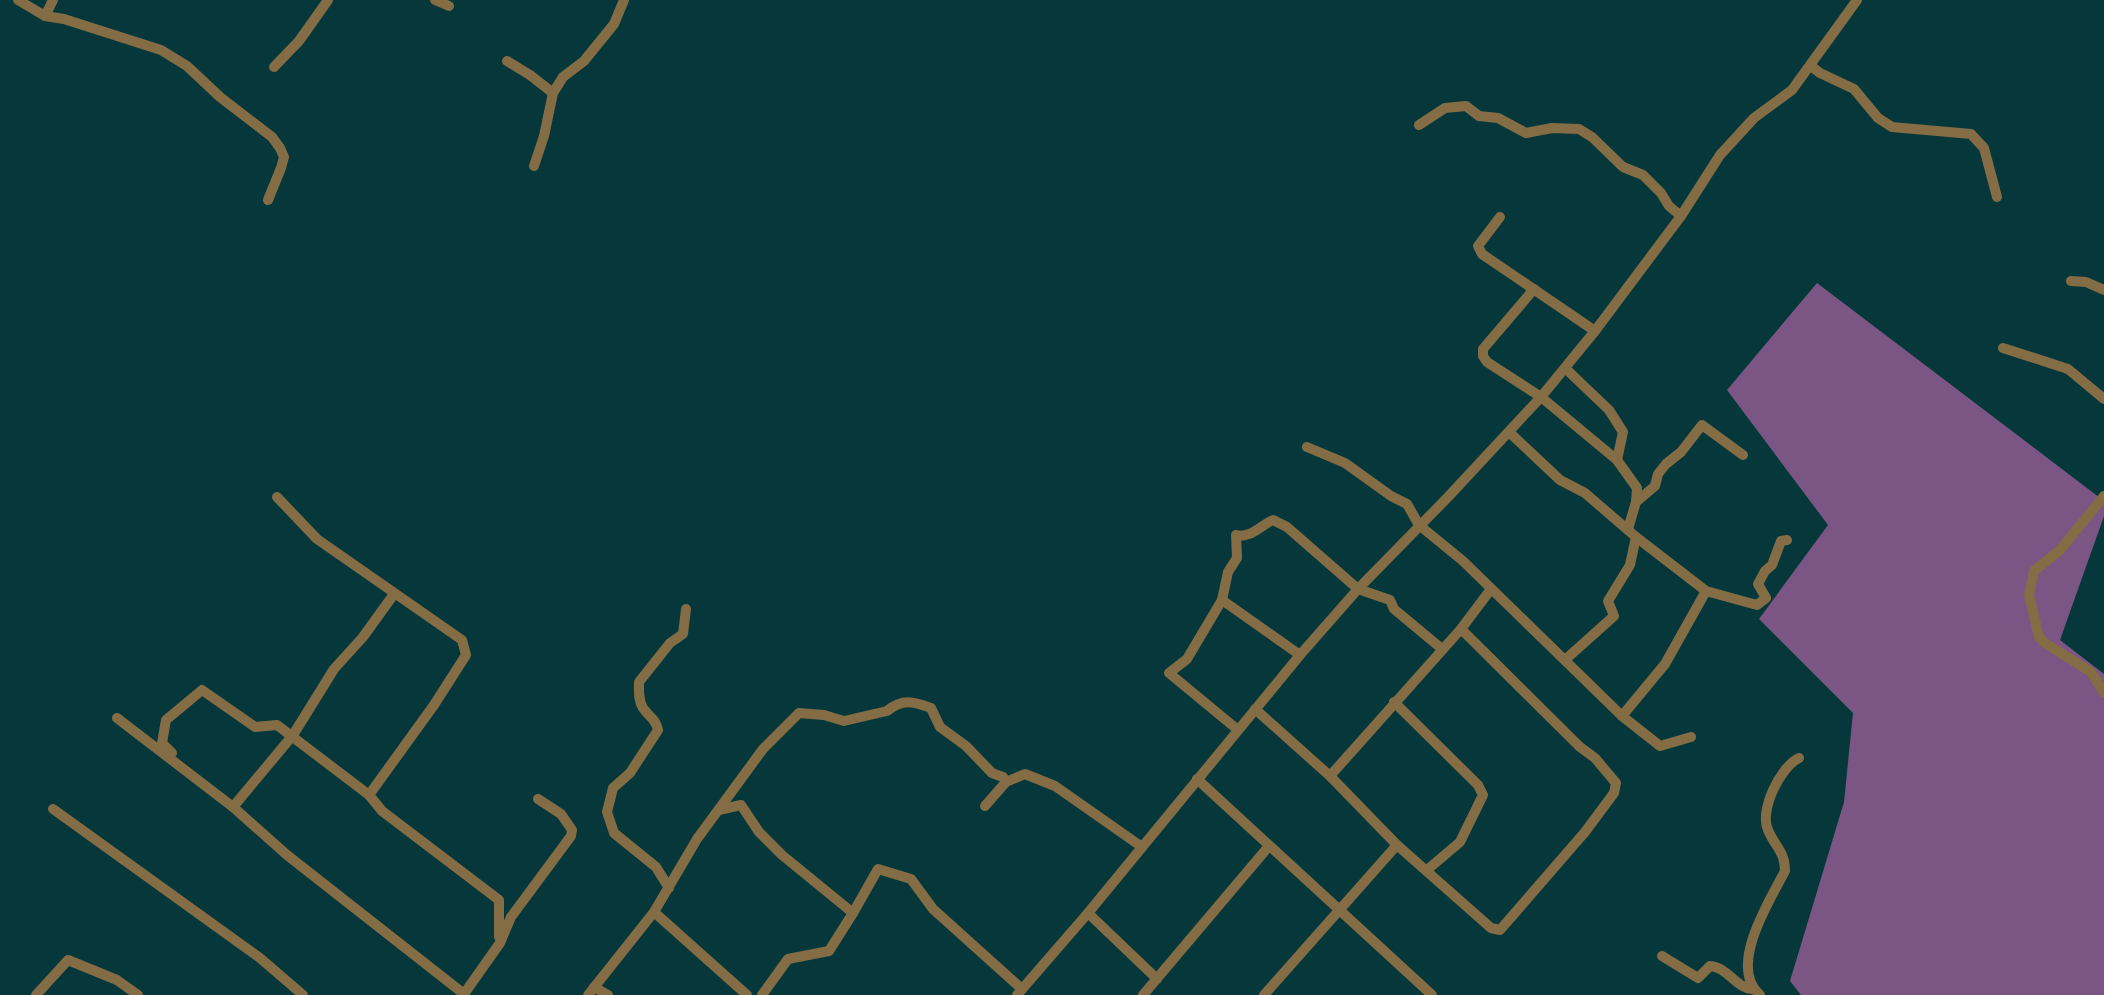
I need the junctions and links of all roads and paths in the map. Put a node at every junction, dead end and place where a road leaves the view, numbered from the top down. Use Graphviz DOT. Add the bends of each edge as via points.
graph roads {
  1 [pos="18,0"];
  2 [pos="53,0"];
  3 [pos="328,0"];
  4 [pos="435,0"];
  5 [pos="624,0"];
  6 [pos="1857,0"];
  7 [pos="449,6"];
  8 [pos="45,16"];
  9 [pos="507,61"];
  10 [pos="1811,66"];
  11 [pos="274,67"];
  12 [pos="553,93"];
  13 [pos="1419,125"];
  14 [pos="534,166"];
  15 [pos="1997,197"];
  16 [pos="268,200"];
  17 [pos="1681,216"];
  18 [pos="1500,217"];
  19 [pos="2071,281"];
  20 [pos="1534,289"];
  21 [pos="2104,290"];
  22 [pos="1595,331"];
  23 [pos="2003,348"];
  24 [pos="1565,368"];
  25 [pos="1541,397"];
  26 [pos="2104,399"];
  27 [pos="1509,432"];
  28 [pos="1307,447"];
  29 [pos="1743,455"];
  30 [pos="1617,460"];
  31 [pos="2104,496"];
  32 [pos="277,497"];
  33 [pos="1636,502"];
  34 [pos="1419,525"];
  35 [pos="1628,529"];
  36 [pos="1636,537"];
  37 [pos="1787,540"];
  38 [pos="1358,589"];
  39 [pos="1491,589"];
  40 [pos="1706,591"];
  41 [pos="394,594"];
  42 [pos="1222,600"];
  43 [pos="686,609"];
  44 [pos="1461,629"];
  45 [pos="1442,649"];
  46 [pos="1300,655"];
  47 [pos="1566,659"];
  48 [pos="2104,693"];
  49 [pos="1394,702"];
  50 [pos="1255,709"];
  51 [pos="1622,716"];
  52 [pos="117,718"];
  53 [pos="1238,730"];
  54 [pos="293,735"];
  55 [pos="1691,737"];
  56 [pos="1799,758"];
  57 [pos="1330,776"];
  58 [pos="197,779"];
  59 [pos="1197,779"];
  60 [pos="1006,782"];
  61 [pos="369,795"];
  62 [pos="538,799"];
  63 [pos="985,806"];
  64 [pos="233,807"];
  65 [pos="53,809"];
  66 [pos="719,810"];
  67 [pos="1397,845"];
  68 [pos="1269,846"];
  69 [pos="1142,847"];
  70 [pos="1427,870"];
  71 [pos="669,888"];
  72 [pos="1338,910"];
  73 [pos="654,912"];
  74 [pos="853,913"];
  75 [pos="1088,913"];
  76 [pos="500,943"];
  77 [pos="1662,956"];
  78 [pos="1157,979"];
  79 [pos="591,991"];
  80 [pos="1019,992"];
  81 [pos="1757,992"];
  82 [pos="36,995"];
  83 [pos="138,995"];
  84 [pos="303,995"];
  85 [pos="464,995"];
  86 [pos="608,995"];
  87 [pos="747,995"];
  88 [pos="762,995"];
  89 [pos="1143,995"];
  90 [pos="1264,995"];
  91 [pos="1432,995"];
  1 -- 8 [label="street"];
  2 -- 8 [label="street"];
  3 -- 11 [label="street"];
  4 -- 7 [label="street"];
  5 -- 12 [label="street" via="614,24"];
  6 -- 10 [label="street"];
  8 -- 16 [label="street" via="161,50 187,66 280,148 284,157"];
  9 -- 12 [label="street"];
  10 -- 15 [label="street" via="1854,89 1892,127 1971,134 1984,148"];
  10 -- 17 [label="street" via="1720,155"];
  12 -- 14 [label="street"];
  13 -- 17 [label="street" via="1445,108 1466,106 1526,133 1579,129 1623,167 1643,175"];
  17 -- 22 [label="street"];
  18 -- 20 [label="street" via="1478,246"];
  19 -- 21 [label="street"];
  20 -- 22 [label="street"];
  20 -- 25 [label="street" via="1483,349 1483,356"];
  22 -- 24 [label="street"];
  23 -- 26 [label="street" via="2068,369"];
  24 -- 25 [label="street"];
  24 -- 30 [label="street" via="1609,410 1623,432"];
  25 -- 27 [label="street"];
  25 -- 30 [label="street"];
  27 -- 34 [label="street"];
  27 -- 35 [label="street" via="1560,480 1585,493"];
  28 -- 34 [label="street" via="1345,463 1407,504"];
  29 -- 33 [label="street" via="1702,425 1658,474 1655,486"];
  30 -- 33 [label="street" via="1637,488"];
  31 -- 48 [label="street" via="2060,550 2034,571 2029,595 2039,637 2091,672"];
  32 -- 41 [label="street" via="317,539"];
  33 -- 35 [label="street"];
  34 -- 38 [label="street"];
  34 -- 39 [label="street"];
  35 -- 36 [label="street"];
  36 -- 40 [label="street"];
  36 -- 47 [label="street" via="1630,565 1608,601 1614,616"];
  37 -- 40 [label="street" via="1781,541 1758,584 1766,598 1757,605"];
  38 -- 42 [label="street" via="1273,520 1252,533 1236,535 1237,558"];
  38 -- 45 [label="street" via="1390,600"];
  38 -- 46 [label="street"];
  39 -- 44 [label="street"];
  39 -- 47 [label="street"];
  40 -- 51 [label="street" via="1665,664"];
  41 -- 54 [label="street" via="334,669"];
  41 -- 61 [label="street" via="462,640 466,655"];
  42 -- 46 [label="street"];
  42 -- 53 [label="street" via="1187,659 1169,673"];
  43 -- 71 [label="street" via="683,634 639,682 639,700 658,730 630,773 613,788 607,812 614,833 656,867"];
  44 -- 45 [label="street"];
  44 -- 70 [label="street" via="1616,783 1585,832 1500,930 1491,928"];
  45 -- 49 [label="street"];
  46 -- 50 [label="street"];
  47 -- 51 [label="street"];
  49 -- 57 [label="street"];
  49 -- 70 [label="street" via="1483,795 1460,842"];
  50 -- 53 [label="street"];
  50 -- 57 [label="street"];
  51 -- 55 [label="street" via="1660,746"];
  52 -- 58 [label="street"];
  53 -- 59 [label="street"];
  54 -- 58 [label="street" via="277,725 255,727 202,690 166,720 162,743"];
  54 -- 61 [label="street"];
  54 -- 64 [label="street"];
  56 -- 81 [label="street" via="1781,772 1764,814 1785,858 1785,871 1751,943 1748,961"];
  57 -- 67 [label="street"];
  58 -- 64 [label="street"];
  59 -- 68 [label="street"];
  59 -- 69 [label="street"];
  60 -- 63 [label="street"];
  60 -- 66 [label="street" via="940,727 931,708 906,701 844,721 799,713 763,749"];
  60 -- 69 [label="street" via="1025,774 1055,786"];
  61 -- 76 [label="street" via="382,811 499,900"];
  62 -- 76 [label="street" via="561,814 571,836 511,917"];
  64 -- 85 [label="street"];
  65 -- 84 [label="street" via="260,958"];
  66 -- 71 [label="street"];
  66 -- 74 [label="street" via="741,805 782,855"];
  67 -- 70 [label="street"];
  67 -- 72 [label="street"];
  68 -- 72 [label="street"];
  68 -- 78 [label="street"];
  69 -- 75 [label="street"];
  71 -- 73 [label="street"];
  72 -- 90 [label="street"];
  72 -- 91 [label="street"];
  73 -- 79 [label="street"];
  73 -- 87 [label="street"];
  74 -- 80 [label="street" via="878,869 911,879 933,909"];
  74 -- 88 [label="street" via="829,951 788,959"];
  75 -- 78 [label="street"];
  75 -- 80 [label="street"];
  76 -- 85 [label="street"];
  77 -- 81 [label="street" via="1698,978 1710,966 1718,967"];
  78 -- 89 [label="street"];
  79 -- 86 [label="street"];
  82 -- 83 [label="street" via="68,960 117,980"];
}
